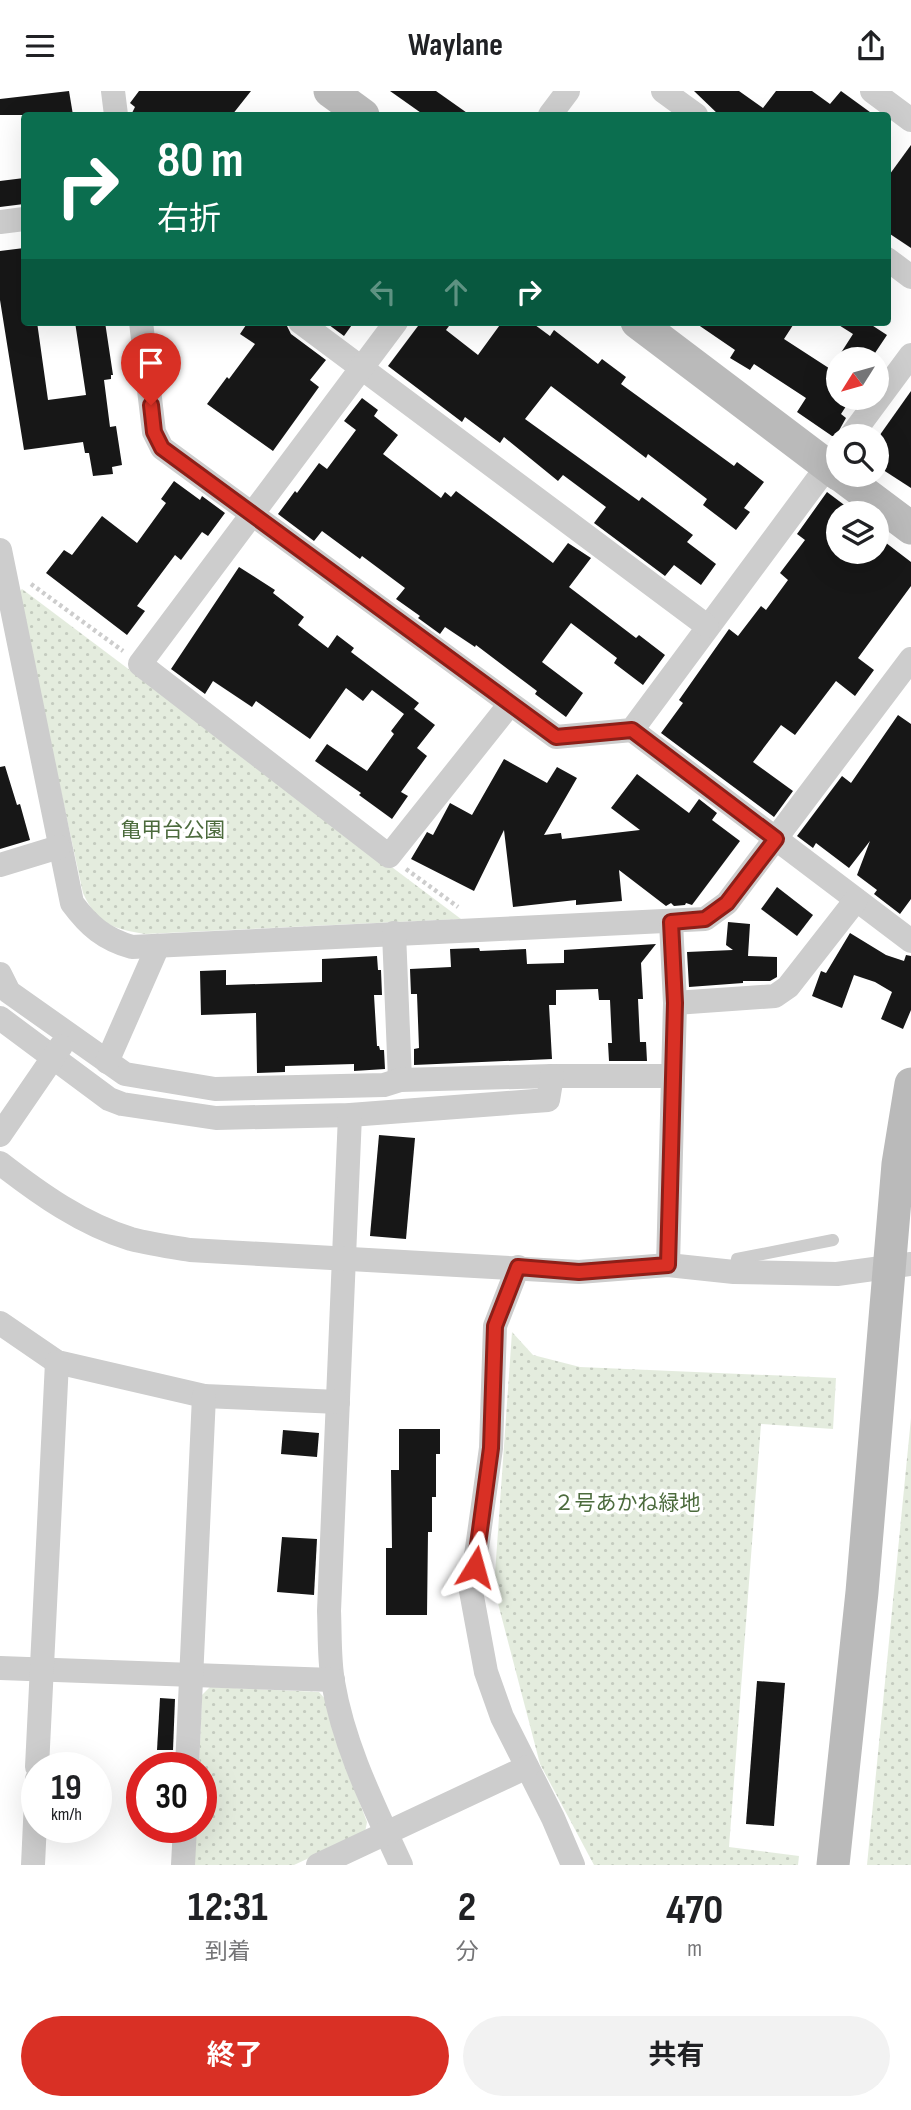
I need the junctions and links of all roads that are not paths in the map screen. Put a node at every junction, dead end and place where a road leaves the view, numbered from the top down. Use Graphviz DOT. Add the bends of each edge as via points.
graph roads {
  1 [pos="113,91"];
  2 [pos="330,91"];
  3 [pos="568,91"];
  4 [pos="663,91"];
  5 [pos="873,91"];
  6 [pos="116,112"];
  7 [pos="359,112"];
  8 [pos="552,112"];
  9 [pos="692,112"];
  10 [pos="911,120"];
  11 [pos="21,219"];
  12 [pos="0,222"];
  13 [pos="891,262"];
  14 [pos="911,277"];
  15 [pos="141,326"];
  16 [pos="305,326"];
  17 [pos="393,326"];
  18 [pos="642,326"];
  19 [pos="911,355"];
  20 [pos="361,368"];
  21 [pos="860,424"];
  22 [pos="826,460"];
  23 [pos="826,479"];
  24 [pos="860,487"];
  25 [pos="253,514"];
  26 [pos="911,529"];
  27 [pos="1,566"];
  28 [pos="707,626"];
  29 [pos="911,659"];
  30 [pos="510,704"];
  31 [pos="632,730"];
  32 [pos="776,839"];
  33 [pos="59,847"];
  34 [pos="0,865"];
  35 [pos="856,900"];
  36 [pos="671,922"];
  37 [pos="394,933"];
  38 [pos="911,941"];
  39 [pos="158,946"];
  40 [pos="0,974"];
  41 [pos="675,1003"];
  42 [pos="0,1018"];
  43 [pos="69,1035"];
  44 [pos="53,1058"];
  45 [pos="107,1062"];
  46 [pos="552,1076"];
  47 [pos="673,1076"];
  48 [pos="400,1080"];
  49 [pos="911,1084"];
  50 [pos="350,1115"];
  51 [pos="0,1135"];
  52 [pos="0,1163"];
  53 [pos="833,1240"];
  54 [pos="345,1257"];
  55 [pos="668,1265"];
  56 [pos="900,1266"];
  57 [pos="518,1267"];
  58 [pos="734,1272"];
  59 [pos="0,1324"];
  60 [pos="57,1362"];
  61 [pos="204,1396"];
  62 [pos="338,1402"];
  63 [pos="0,1668"];
  64 [pos="41,1669"];
  65 [pos="190,1674"];
  66 [pos="333,1680"];
  67 [pos="38,1752"];
  68 [pos="187,1752"];
  69 [pos="527,1767"];
  70 [pos="387,1833"];
  71 [pos="34,1843"];
  72 [pos="184,1843"];
  73 [pos="33,1865"];
  74 [pos="183,1865"];
  75 [pos="318,1865"];
  76 [pos="401,1865"];
  77 [pos="573,1865"];
  78 [pos="832,1865"];
  1 -- 6 [label="street"];
  2 -- 7 [label="street"];
  3 -- 8 [label="street"];
  4 -- 9 [label="street"];
  5 -- 10 [label="street"];
  11 -- 12 [label="street"];
  13 -- 14 [label="street"];
  15 -- 25 [label="street" via="154,432 162,448"];
  16 -- 20 [label="street"];
  17 -- 20 [label="street"];
  18 -- 22 [label="street"];
  19 -- 21 [label="street"];
  20 -- 25 [label="street"];
  20 -- 28 [label="street"];
  23 -- 28 [label="street"];
  24 -- 26 [label="street"];
  25 -- 30 [label="street"];
  25 -- 30 [label="street" via="140,664 389,856"];
  27 -- 33 [label="street"];
  28 -- 31 [label="street"];
  29 -- 32 [label="street"];
  30 -- 31 [label="street" via="556,737"];
  31 -- 32 [label="street"];
  32 -- 35 [label="street"];
  32 -- 36 [label="street" via="727,903 705,919"];
  33 -- 34 [label="street"];
  33 -- 39 [label="street" via="72,903 83,918 113,941 132,947"];
  35 -- 38 [label="street"];
  35 -- 41 [label="street" via="788,987 775,996"];
  36 -- 37 [label="street"];
  36 -- 41 [label="street"];
  37 -- 39 [label="street"];
  37 -- 48 [label="street"];
  39 -- 45 [label="street"];
  40 -- 43 [label="street" via="9,992"];
  41 -- 47 [label="street"];
  42 -- 44 [label="street"];
  43 -- 44 [label="street"];
  43 -- 45 [label="street"];
  44 -- 50 [label="street" via="122,1104 216,1118"];
  44 -- 51 [label="street"];
  45 -- 48 [label="street" via="125,1074 215,1089 384,1085"];
  46 -- 47 [label="street"];
  46 -- 48 [label="street"];
  46 -- 50 [label="street" via="548,1100"];
  47 -- 55 [label="street"];
  49 -- 56 [label="street" via="898,1164"];
  50 -- 54 [label="street"];
  52 -- 54 [label="street" via="74,1214 131,1238 190,1251"];
  53 -- 58 [label="lane" via="737,1259"];
  54 -- 57 [label="street"];
  54 -- 62 [label="street"];
  55 -- 57 [label="street" via="579,1272"];
  55 -- 58 [label="street"];
  56 -- 58 [label="street" via="836,1274"];
  56 -- 78 [label="street"];
  57 -- 69 [label="street" via="495,1326 491,1448 471,1591 486,1672"];
  59 -- 60 [label="street"];
  60 -- 61 [label="street"];
  60 -- 64 [label="street"];
  61 -- 62 [label="street"];
  61 -- 65 [label="street"];
  62 -- 66 [label="street" via="329,1611"];
  63 -- 64 [label="street"];
  64 -- 65 [label="street"];
  64 -- 67 [label="street"];
  65 -- 66 [label="street"];
  65 -- 68 [label="street"];
  66 -- 70 [label="street" via="345,1733"];
  69 -- 70 [label="street"];
  69 -- 77 [label="street"];
  70 -- 75 [label="street"];
  70 -- 76 [label="street"];
  71 -- 73 [label="street"];
  72 -- 74 [label="street"];
}
